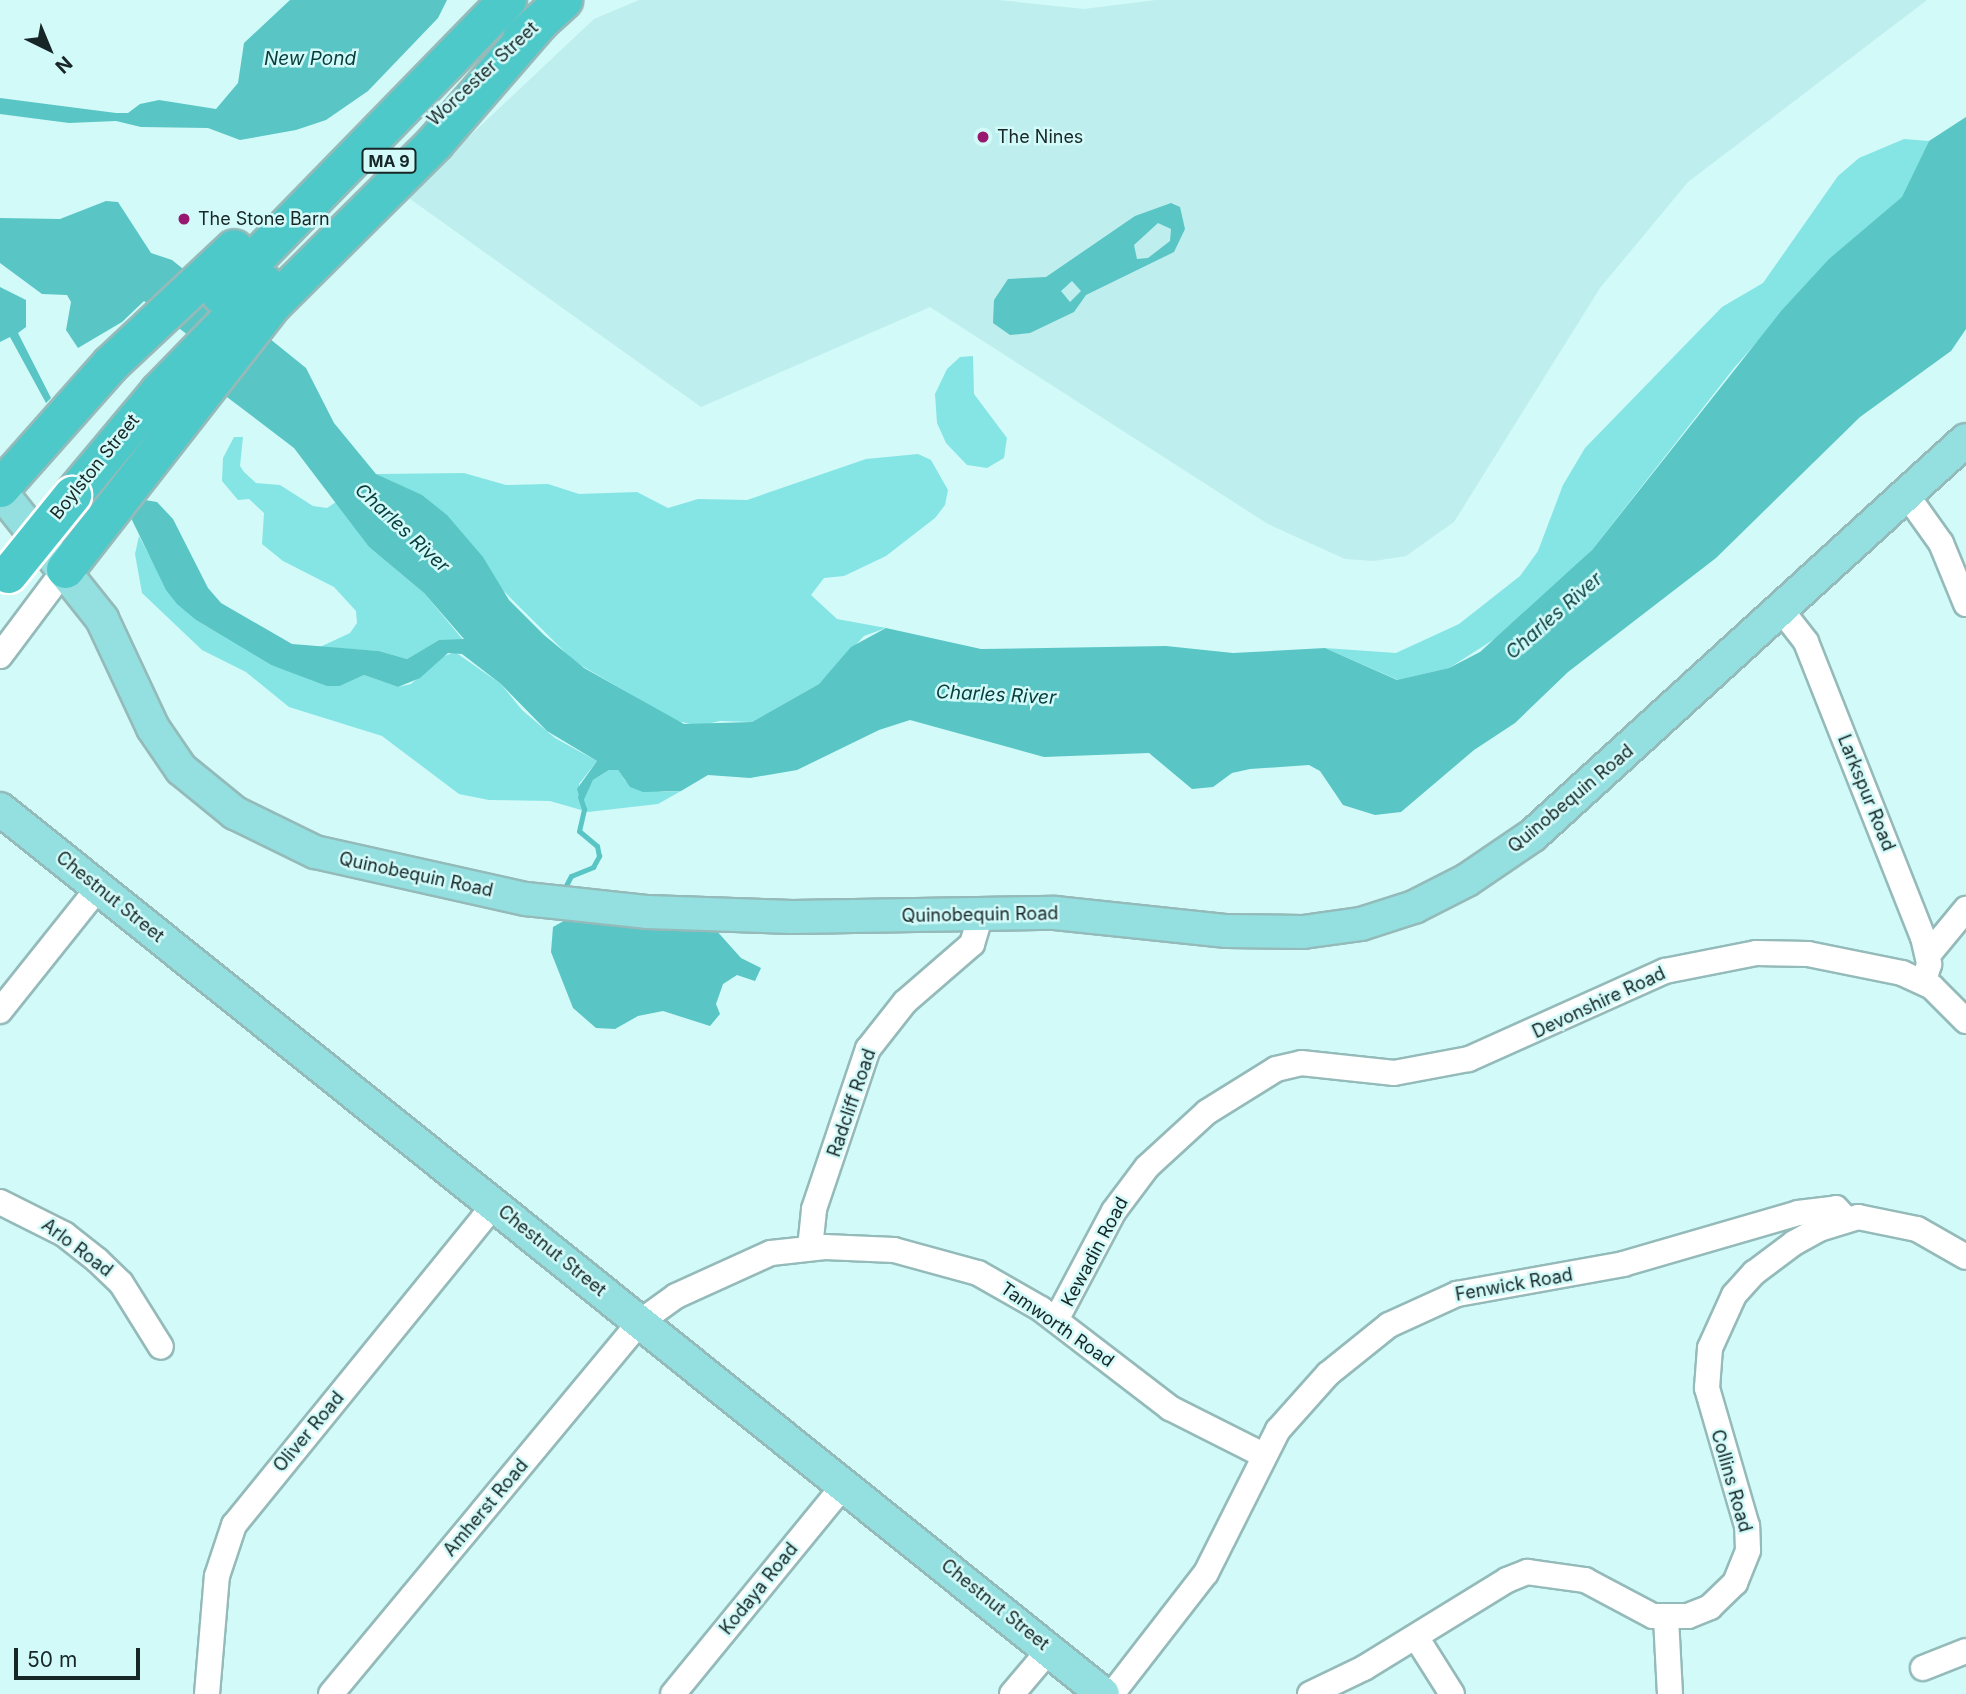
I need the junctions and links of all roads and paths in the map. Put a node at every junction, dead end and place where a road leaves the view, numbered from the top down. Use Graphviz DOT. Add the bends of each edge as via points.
graph roads {
  1 [pos="507,0"];
  2 [pos="550,11"];
  3 [pos="234,295"];
  4 [pos="185,348"];
  5 [pos="1966,440"];
  6 [pos="0,489"];
  7 [pos="1906,494"];
  8 [pos="65,569"];
  9 [pos="3,570"];
  10 [pos="1966,604"];
  11 [pos="1782,611"];
  12 [pos="0,656"];
  13 [pos="0,809"];
  14 [pos="99,887"];
  15 [pos="1966,909"];
  16 [pos="981,915"];
  17 [pos="1928,955"];
  18 [pos="1924,982"];
  19 [pos="0,1012"];
  20 [pos="1966,1020"];
  21 [pos="1301,1063"];
  22 [pos="0,1202"];
  23 [pos="494,1205"];
  24 [pos="1846,1219"];
  25 [pos="810,1248"];
  26 [pos="1966,1257"];
  27 [pos="1056,1320"];
  28 [pos="640,1322"];
  29 [pos="161,1347"];
  30 [pos="1263,1455"];
  31 [pos="845,1484"];
  32 [pos="1666,1618"];
  33 [pos="1416,1637"];
  34 [pos="1050,1648"];
  35 [pos="1966,1651"];
  36 [pos="1923,1668"];
  37 [pos="206,1694"];
  38 [pos="331,1694"];
  39 [pos="673,1694"];
  40 [pos="1012,1694"];
  41 [pos="1103,1694"];
  42 [pos="1112,1694"];
  43 [pos="1310,1694"];
  44 [pos="1452,1694"];
  45 [pos="1670,1694"];
  1 -- 3 [label="highway, Worcester Street" via="431,80 317,172"];
  2 -- 3 [label="highway, Worcester Street / MA 9"];
  3 -- 4 [label="highway, Worcester Street / MA 9"];
  3 -- 4 [label="highway"];
  4 -- 6 [label="highway" via="81,394"];
  4 -- 8 [label="highway"];
  4 -- 9 [label="highway, Boylston Street / MA 9, bridge" via="64,486"];
  5 -- 7 [label="main road, Quinobequin Road"];
  6 -- 8 [label="main road, Quinobequin Road"];
  7 -- 10 [label="street" via="1941,543"];
  7 -- 11 [label="main road, Quinobequin Road"];
  8 -- 12 [label="street"];
  8 -- 16 [label="main road, Quinobequin Road" via="102,619 153,728 181,769 234,813 300,846 569,905 761,917"];
  11 -- 16 [label="main road, Quinobequin Road" via="1541,829 1467,880 1396,914 1341,928 1283,932 1078,914"];
  11 -- 17 [label="street, Larkspur Road" via="1806,642"];
  13 -- 14 [label="main road, Chestnut Street"];
  14 -- 19 [label="street"];
  14 -- 23 [label="main road, Chestnut Street"];
  15 -- 17 [label="street"];
  16 -- 25 [label="street, Radcliff Road" via="972,944 899,1009 869,1049 814,1209"];
  17 -- 18 [label="street, Larkspur Road"];
  18 -- 20 [label="street, Devonshire Road"];
  18 -- 21 [label="street, Devonshire Road" via="1890,970 1808,954 1736,955 1651,976 1522,1039 1469,1059 1385,1074"];
  21 -- 27 [label="street, Kewadin Road" via="1276,1069 1240,1088 1161,1152 1114,1211"];
  22 -- 29 [label="street, Arlo Road" via="64,1234 97,1260 121,1283"];
  23 -- 28 [label="main road, Chestnut Street"];
  23 -- 37 [label="street, Oliver Road" via="237,1518 219,1562"];
  24 -- 26 [label="street, Collins Road" via="1871,1217 1901,1223"];
  24 -- 30 [label="street, Fenwick Road" via="1836,1208 1798,1213 1623,1264 1474,1290 1424,1306 1389,1325 1335,1368 1289,1416"];
  24 -- 32 [label="street, Collins Road" via="1804,1236 1766,1262 1734,1295 1719,1322 1707,1360 1707,1388 1747,1527 1746,1561 1735,1583 1710,1607"];
  25 -- 27 [label="street, Tamworth Road" via="894,1250 944,1260 993,1280"];
  25 -- 28 [label="street, Tamworth Road" via="746,1262 667,1301"];
  27 -- 30 [label="street, Tamworth Road" via="1170,1408"];
  28 -- 31 [label="main road, Chestnut Street"];
  28 -- 38 [label="street, Amherst Road"];
  30 -- 42 [label="street, Fenwick Road" via="1206,1573"];
  31 -- 34 [label="main road, Chestnut Street"];
  31 -- 39 [label="street, Kodaya Road"];
  32 -- 33 [label="street, Collins Road" via="1640,1611 1585,1580 1537,1571 1507,1580"];
  32 -- 45 [label="street"];
  33 -- 43 [label="street, Collins Road"];
  33 -- 44 [label="street"];
  34 -- 40 [label="street"];
  34 -- 41 [label="main road, Chestnut Street"];
  35 -- 36 [label="street"];
}
